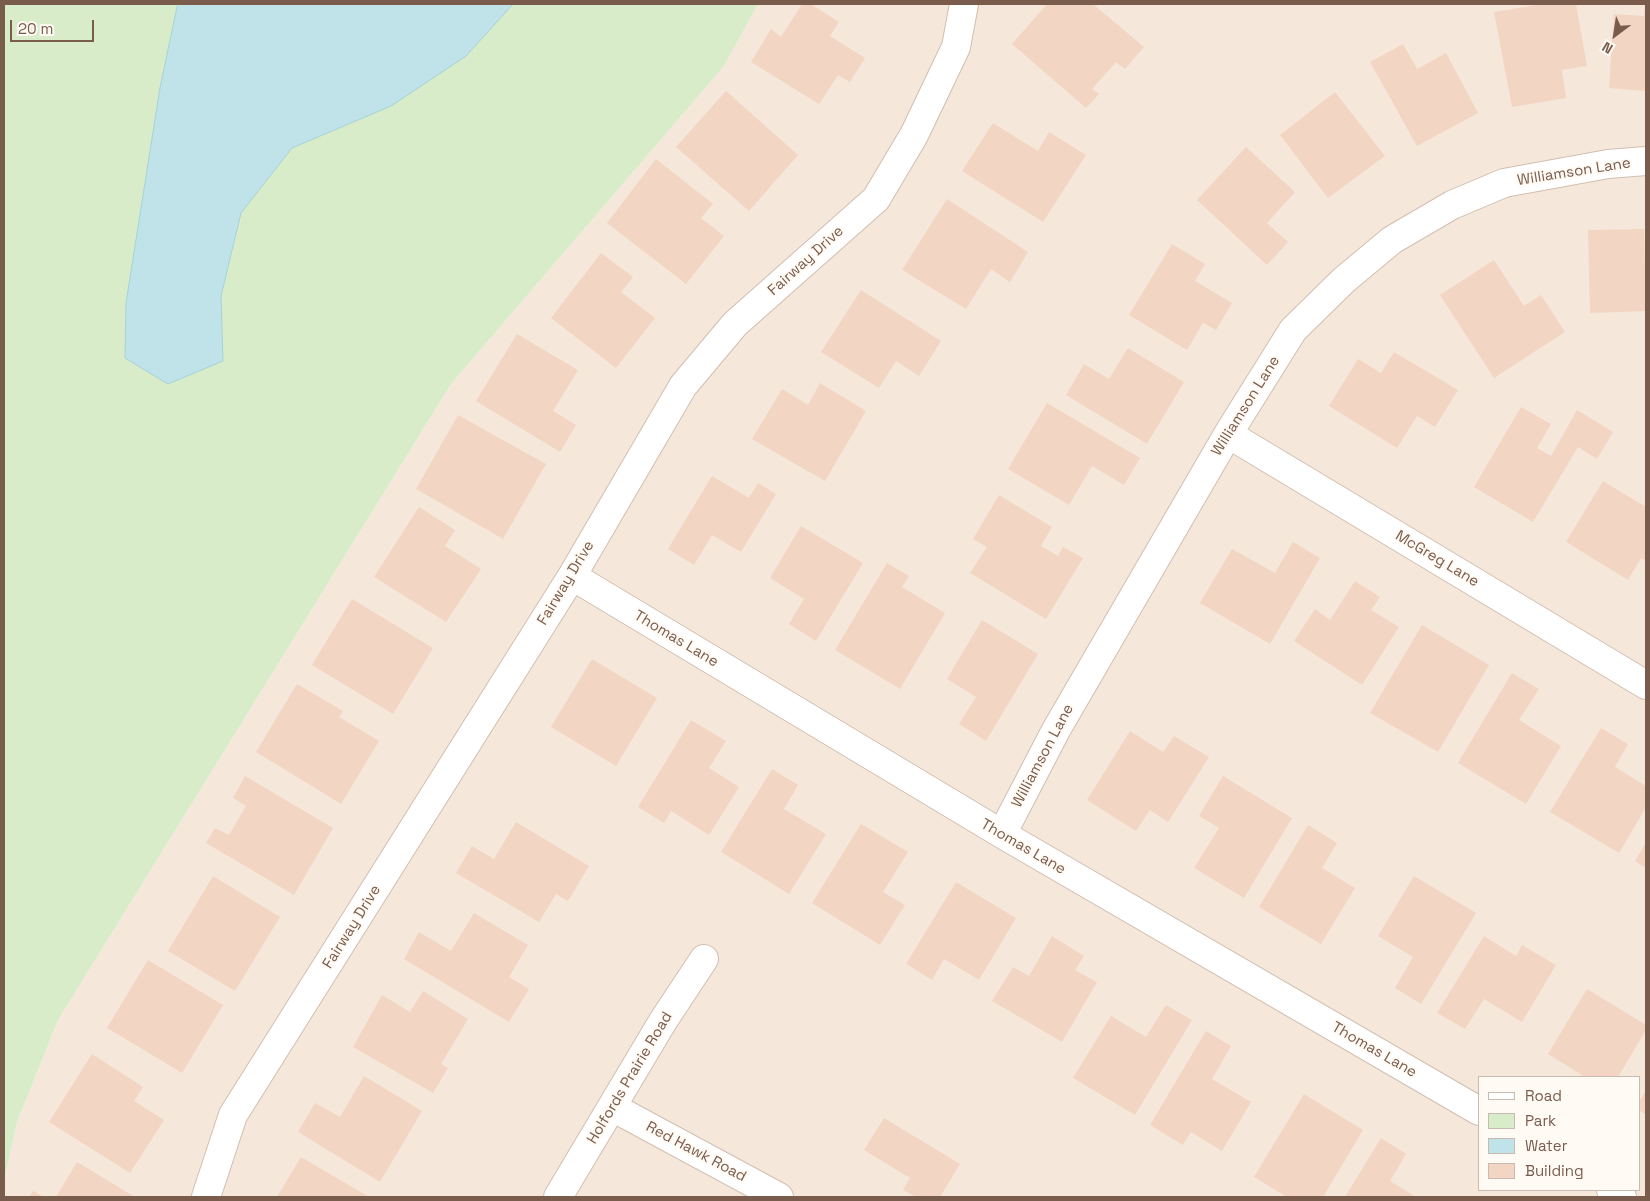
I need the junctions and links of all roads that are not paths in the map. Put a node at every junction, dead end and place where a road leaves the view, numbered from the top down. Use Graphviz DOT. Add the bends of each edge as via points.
graph roads {
  1 [pos="964,4"];
  2 [pos="1646,161"];
  3 [pos="1228,434"];
  4 [pos="572,576"];
  5 [pos="1646,685"];
  6 [pos="1002,834"];
  7 [pos="704,959"];
  8 [pos="612,1107"];
  9 [pos="1478,1109"];
  10 [pos="206,1197"];
  11 [pos="558,1197"];
  12 [pos="780,1197"];
  1 -- 4 [label="street, Fairway Drive" via="956,47 914,135 876,199 735,324 683,386"];
  2 -- 3 [label="street, Williamson Lane" via="1608,164 1504,183 1452,205 1392,240 1344,280 1293,330"];
  3 -- 5 [label="street, McGreg Lane"];
  3 -- 6 [label="street, Williamson Lane" via="1056,730"];
  4 -- 6 [label="street, Thomas Lane"];
  4 -- 10 [label="street, Fairway Drive" via="234,1115"];
  6 -- 9 [label="street, Thomas Lane"];
  7 -- 8 [label="street, Holfords Prairie Road"];
  8 -- 11 [label="street, Holfords Prairie Road"];
  8 -- 12 [label="street, Red Hawk Road"];
}
